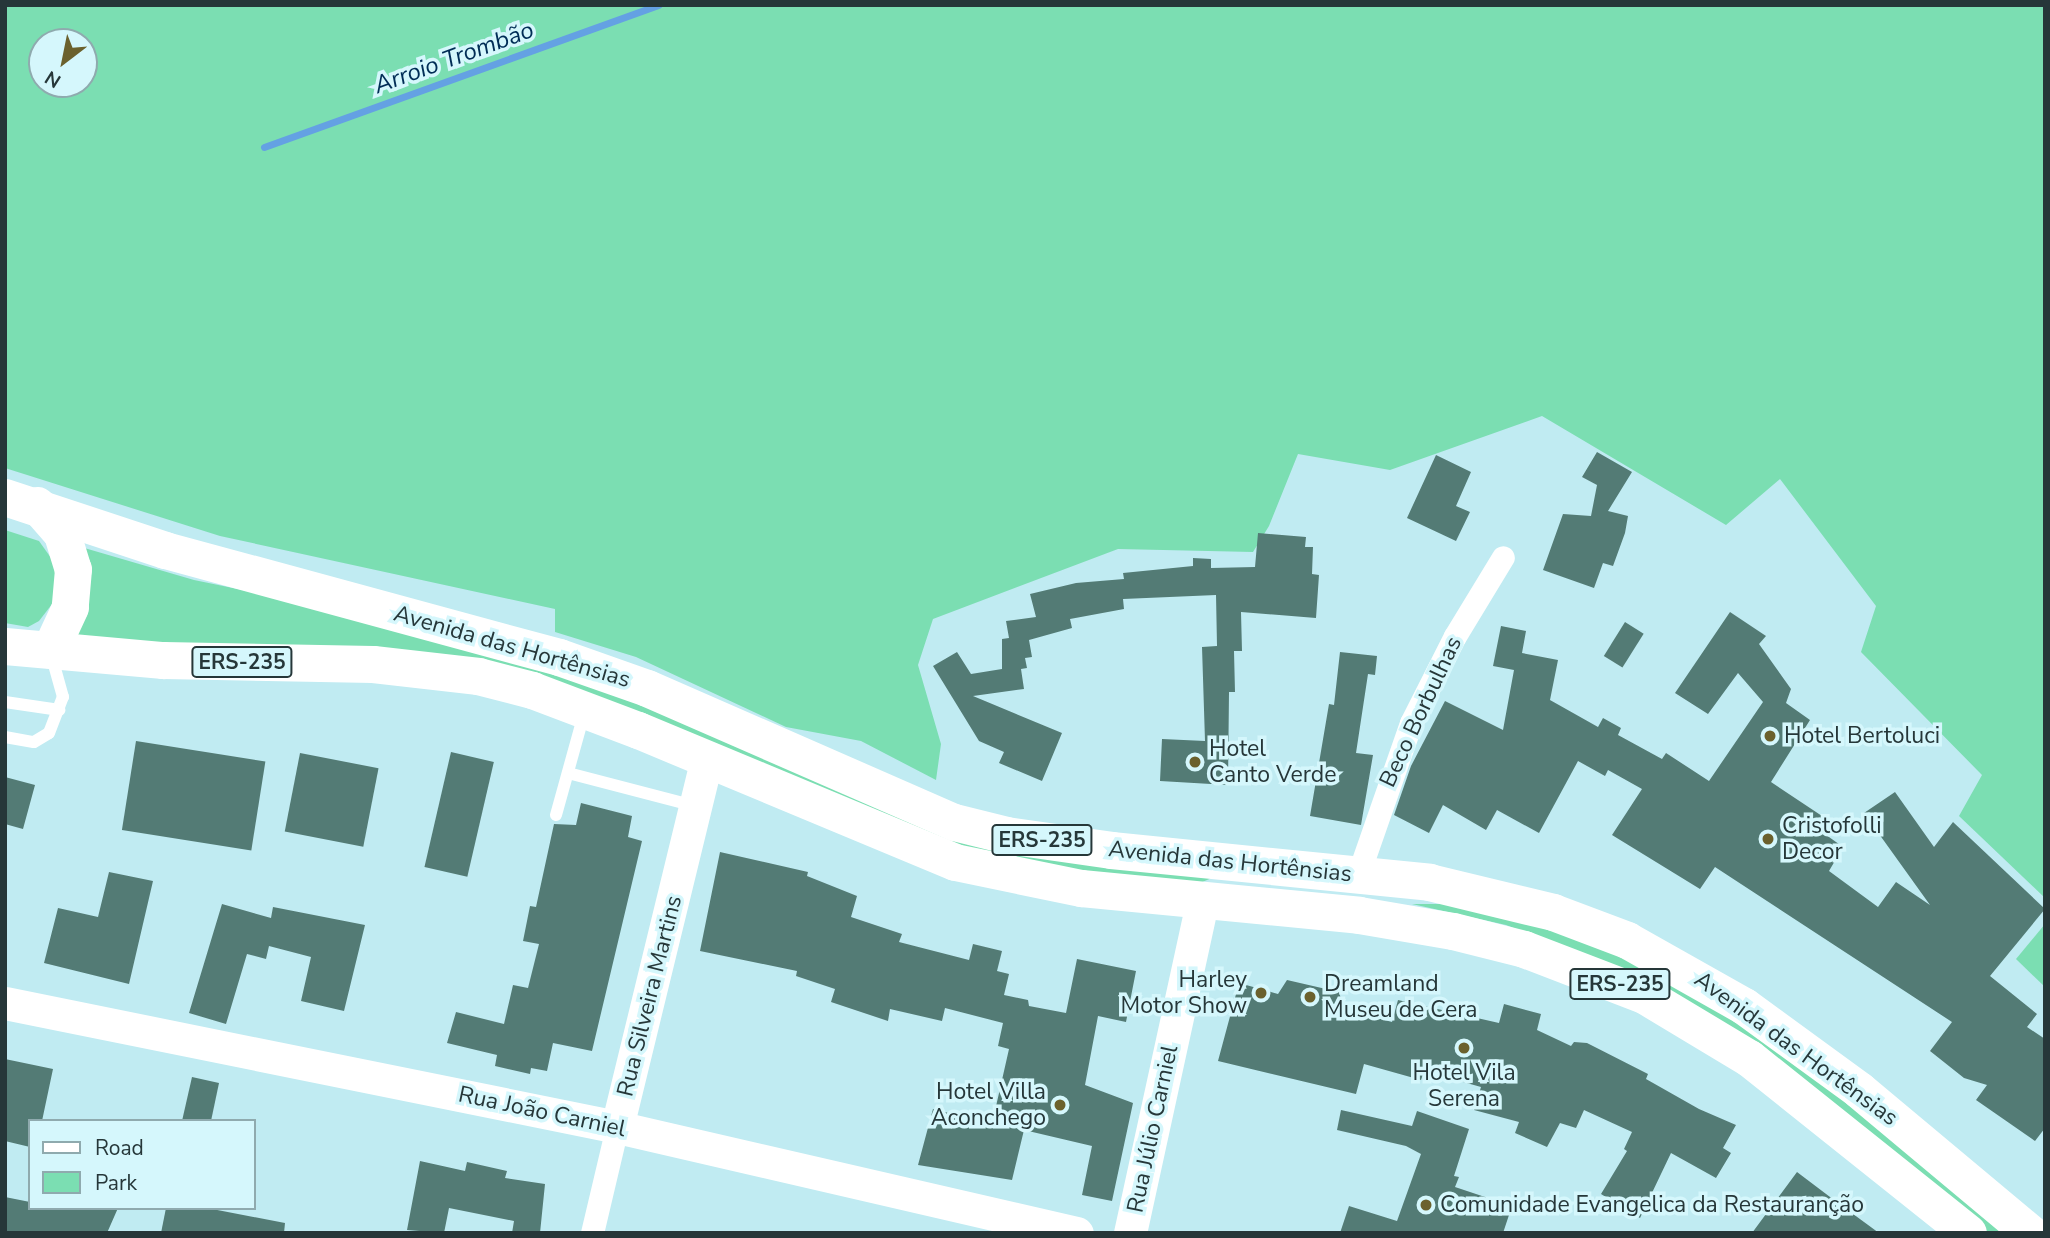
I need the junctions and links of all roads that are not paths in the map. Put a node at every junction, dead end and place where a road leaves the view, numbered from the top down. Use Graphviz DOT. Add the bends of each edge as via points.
graph roads {
  1 [pos="21,501"];
  2 [pos="1503,557"];
  3 [pos="5,646"];
  4 [pos="50,650"];
  5 [pos="5,702"];
  6 [pos="59,710"];
  7 [pos="585,710"];
  8 [pos="5,737"];
  9 [pos="707,759"];
  10 [pos="568,773"];
  11 [pos="698,807"];
  12 [pos="556,815"];
  13 [pos="1358,875"];
  14 [pos="1429,882"];
  15 [pos="1202,902"];
  16 [pos="5,1003"];
  17 [pos="617,1127"];
  18 [pos="592,1233"];
  19 [pos="1077,1233"];
  20 [pos="1130,1233"];
  21 [pos="1968,1233"];
  22 [pos="2030,1233"];
  1 -- 4 [label="main road" via="62,534 74,569 70,607"];
  1 -- 13 [label="main road, Avenida das Hortênsias / ERS-235" via="165,550 572,661 647,688 954,822 1006,835 1111,850"];
  2 -- 13 [label="street, Beco Borbulhas" via="1454,636 1410,723"];
  3 -- 4 [label="main road, Avenida das Hortênsias / ERS-235"];
  4 -- 6 [label="lane" via="62,686"];
  4 -- 7 [label="main road, Avenida das Hortênsias / ERS-235" via="163,660 422,668 532,690"];
  5 -- 6 [label="lane"];
  6 -- 8 [label="lane" via="42,741"];
  7 -- 9 [label="main road, Avenida das Hortênsias / ERS-235"];
  7 -- 10 [label="lane"];
  9 -- 11 [label="street, Rua Silveira Martins"];
  9 -- 15 [label="main road, Avenida das Hortênsias / ERS-235" via="955,862 1068,886"];
  10 -- 11 [label="lane"];
  10 -- 12 [label="lane"];
  11 -- 17 [label="street, Rua Silveira Martins"];
  13 -- 14 [label="main road, Avenida das Hortênsias / ERS-235"];
  14 -- 15 [label="main road" via="1369,888 1237,880 1217,882"];
  14 -- 22 [label="main road, Avenida das Hortênsias / ERS-235" via="1553,912 1627,940 1687,971 1744,1006 1859,1090"];
  15 -- 20 [label="street, Rua Júlio Carniel"];
  15 -- 21 [label="main road, Avenida das Hortênsias / ERS-235" via="1359,915 1453,931 1591,971 1644,995 1749,1058"];
  16 -- 17 [label="street, Rua João Carniel"];
  17 -- 18 [label="street, Rua Silveira Martins"];
  17 -- 19 [label="street, Rua João Carniel"];
}
